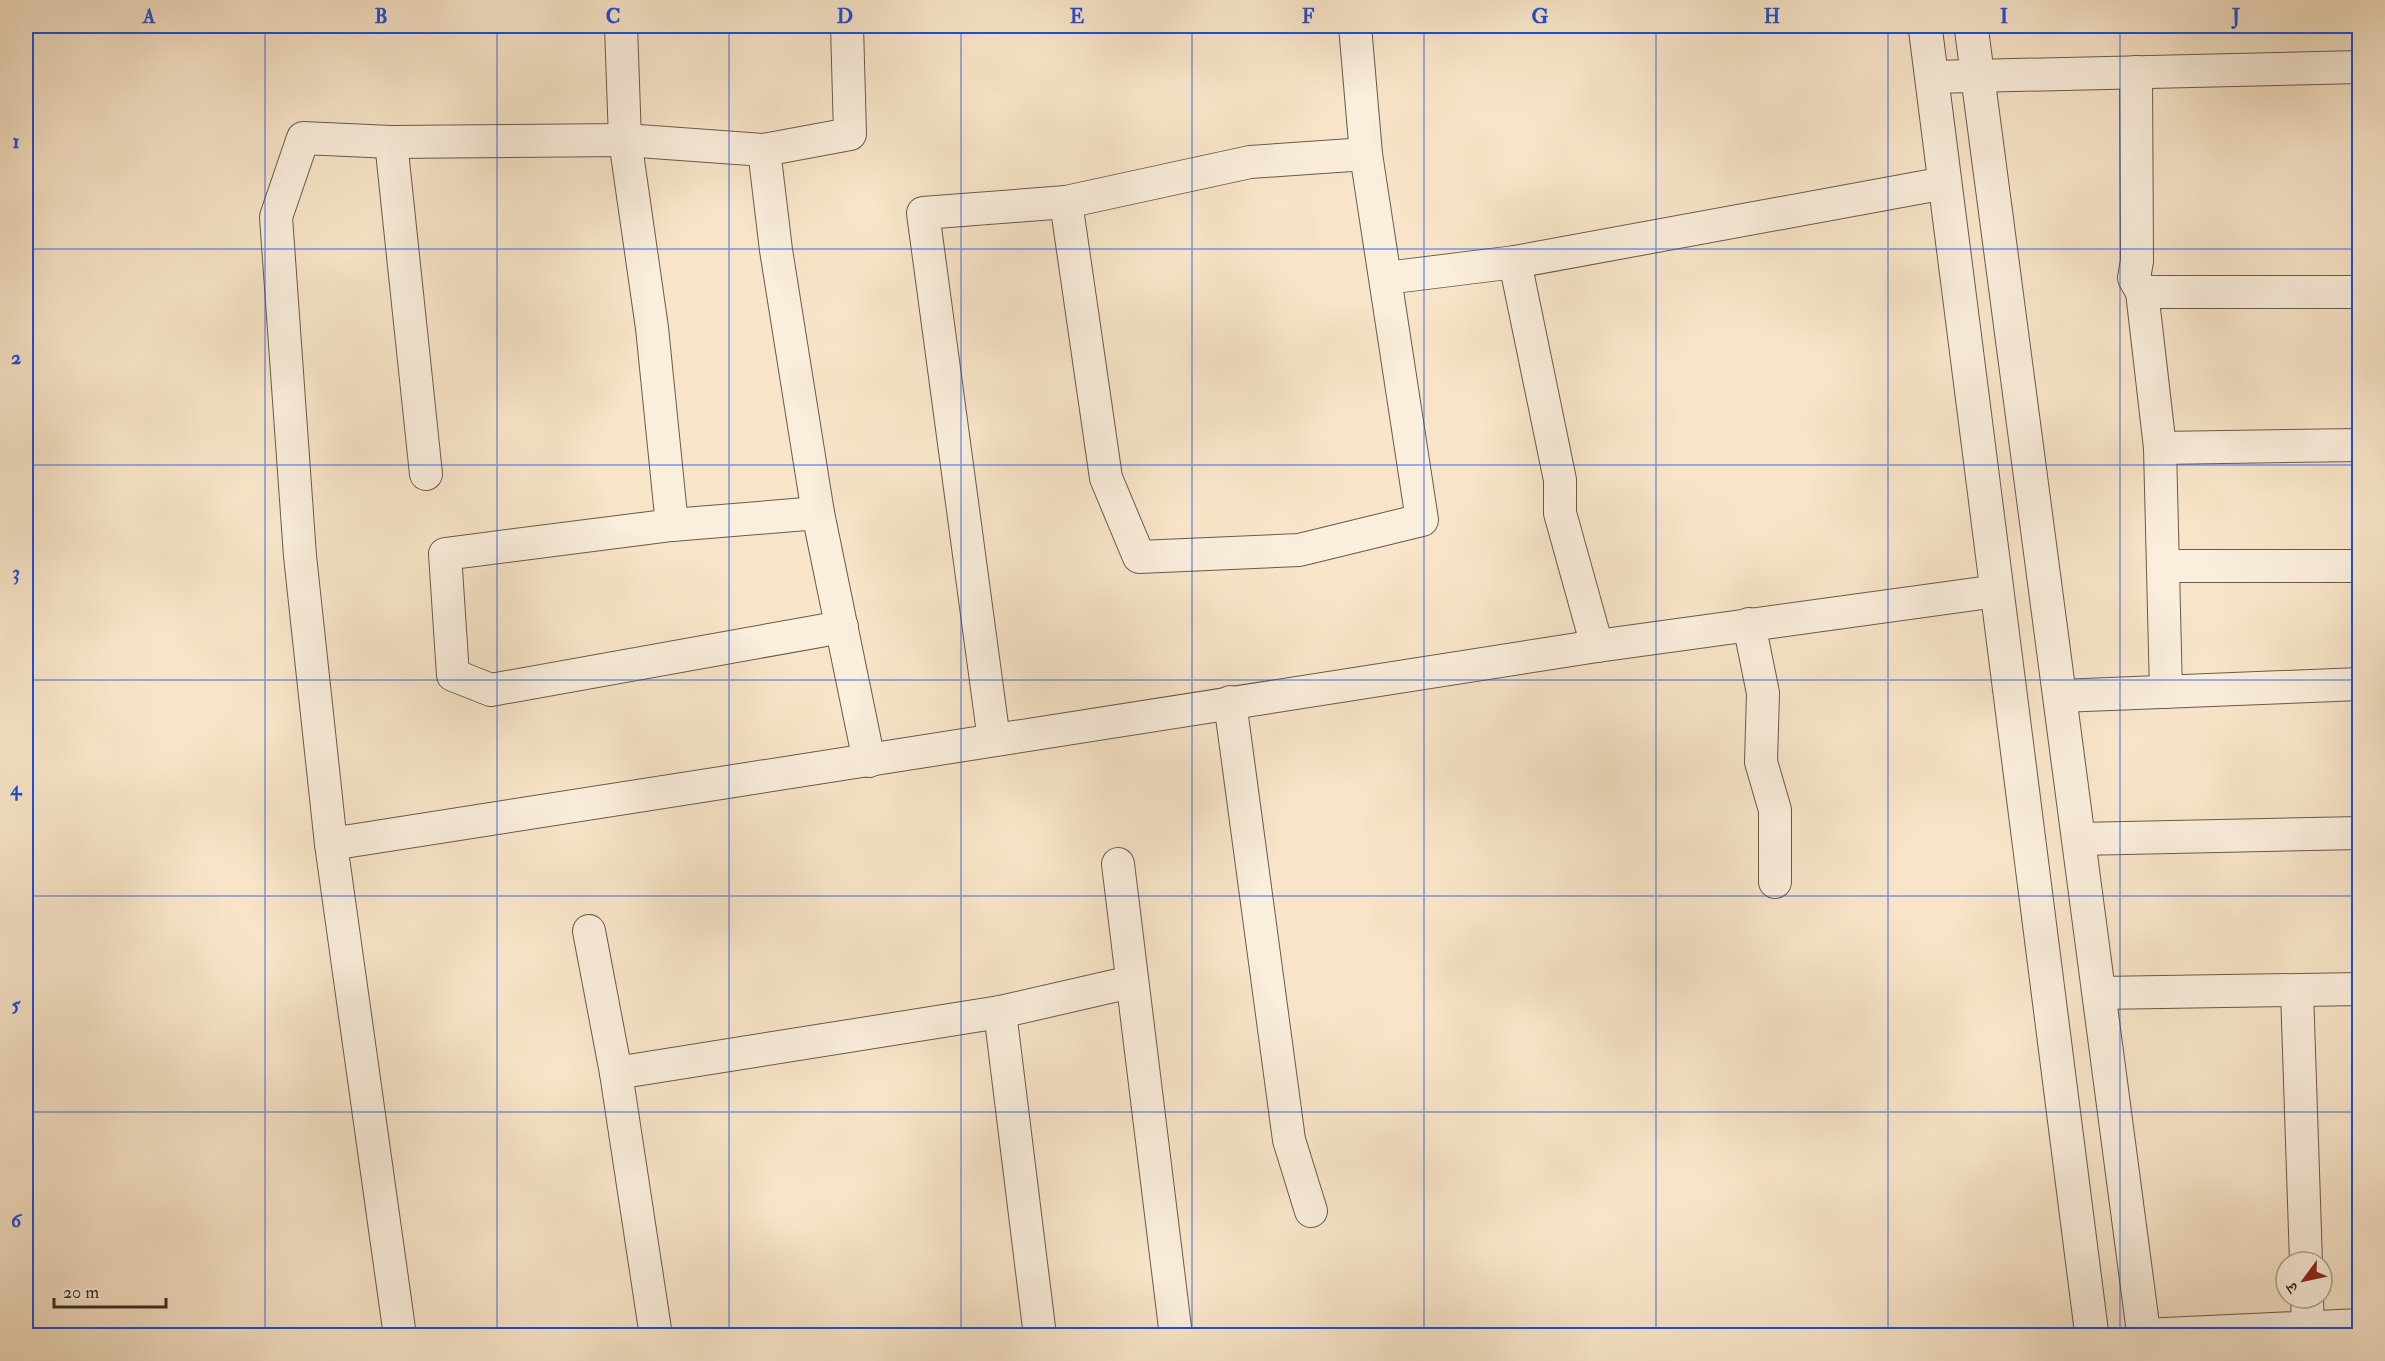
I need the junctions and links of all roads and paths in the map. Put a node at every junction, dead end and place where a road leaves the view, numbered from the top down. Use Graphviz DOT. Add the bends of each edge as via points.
graph roads {
  1 [pos="621,26"];
  2 [pos="847,26"];
  3 [pos="1355,26"];
  4 [pos="1925,26"];
  5 [pos="1971,26"];
  6 [pos="2360,67"];
  7 [pos="2136,72"];
  8 [pos="1978,76"];
  9 [pos="1932,77"];
  10 [pos="625,140"];
  11 [pos="391,142"];
  12 [pos="764,150"];
  13 [pos="1366,154"];
  14 [pos="1945,183"];
  15 [pos="1066,202"];
  16 [pos="1515,262"];
  17 [pos="1386,278"];
  18 [pos="2142,292"];
  19 [pos="2360,292"];
  20 [pos="2360,445"];
  21 [pos="2160,448"];
  22 [pos="426,474"];
  23 [pos="818,513"];
  24 [pos="672,525"];
  25 [pos="2164,566"];
  26 [pos="2360,566"];
  27 [pos="1997,591"];
  28 [pos="1749,624"];
  29 [pos="842,627"];
  30 [pos="1597,646"];
  31 [pos="2360,684"];
  32 [pos="2166,692"];
  33 [pos="2060,696"];
  34 [pos="1230,702"];
  35 [pos="994,740"];
  36 [pos="869,761"];
  37 [pos="2360,833"];
  38 [pos="2079,839"];
  39 [pos="331,844"];
  40 [pos="1118,864"];
  41 [pos="1775,882"];
  42 [pos="589,931"];
  43 [pos="1131,982"];
  44 [pos="2360,989"];
  45 [pos="2296,991"];
  46 [pos="2099,993"];
  47 [pos="1000,1012"];
  48 [pos="616,1073"];
  49 [pos="1311,1211"];
  50 [pos="2306,1250"];
  51 [pos="2307,1312"];
  52 [pos="2360,1325"];
  53 [pos="400,1335"];
  54 [pos="656,1335"];
  55 [pos="1040,1335"];
  56 [pos="1176,1335"];
  57 [pos="2092,1335"];
  58 [pos="2144,1335"];
  1 -- 10 [label="street"];
  2 -- 12 [label="street" via="850,134"];
  3 -- 13 [label="street"];
  4 -- 9 [label="street"];
  5 -- 8 [label="street"];
  6 -- 7 [label="street"];
  7 -- 8 [label="street"];
  7 -- 18 [label="street" via="2134,278"];
  8 -- 9 [label="street"];
  8 -- 33 [label="street"];
  9 -- 14 [label="street"];
  10 -- 11 [label="street"];
  10 -- 12 [label="street"];
  10 -- 24 [label="street" via="652,328"];
  11 -- 22 [label="street"];
  11 -- 39 [label="street" via="303,138 276,217 300,556"];
  12 -- 23 [label="street"];
  13 -- 15 [label="street" via="1250,162"];
  13 -- 17 [label="street"];
  14 -- 16 [label="street"];
  14 -- 27 [label="street"];
  15 -- 17 [label="street" via="1106,478 1139,557 1299,550 1422,520"];
  15 -- 35 [label="street" via="923,213"];
  16 -- 17 [label="street"];
  16 -- 30 [label="street" via="1560,480 1560,513"];
  18 -- 19 [label="street"];
  18 -- 21 [label="street"];
  20 -- 21 [label="street"];
  21 -- 25 [label="street"];
  23 -- 24 [label="street"];
  23 -- 29 [label="street"];
  24 -- 29 [label="street" via="446,554 453,675 491,690"];
  25 -- 26 [label="street"];
  25 -- 32 [label="street"];
  27 -- 28 [label="street"];
  27 -- 57 [label="street"];
  28 -- 30 [label="street"];
  28 -- 41 [label="street" via="1762,693 1761,762 1774,810"];
  29 -- 36 [label="street"];
  30 -- 34 [label="street"];
  31 -- 32 [label="street"];
  32 -- 33 [label="street"];
  33 -- 38 [label="street"];
  34 -- 35 [label="street"];
  34 -- 49 [label="street" via="1289,1140"];
  35 -- 36 [label="street"];
  36 -- 39 [label="street"];
  37 -- 38 [label="street"];
  38 -- 46 [label="street"];
  39 -- 53 [label="street"];
  40 -- 43 [label="street"];
  42 -- 48 [label="street"];
  43 -- 47 [label="street"];
  43 -- 56 [label="street"];
  44 -- 45 [label="street"];
  45 -- 46 [label="street"];
  45 -- 50 [label="street"];
  46 -- 58 [label="street"];
  47 -- 48 [label="street"];
  47 -- 55 [label="street"];
  48 -- 54 [label="street"];
  51 -- 52 [label="street"];
  51 -- 58 [label="street"];
}
